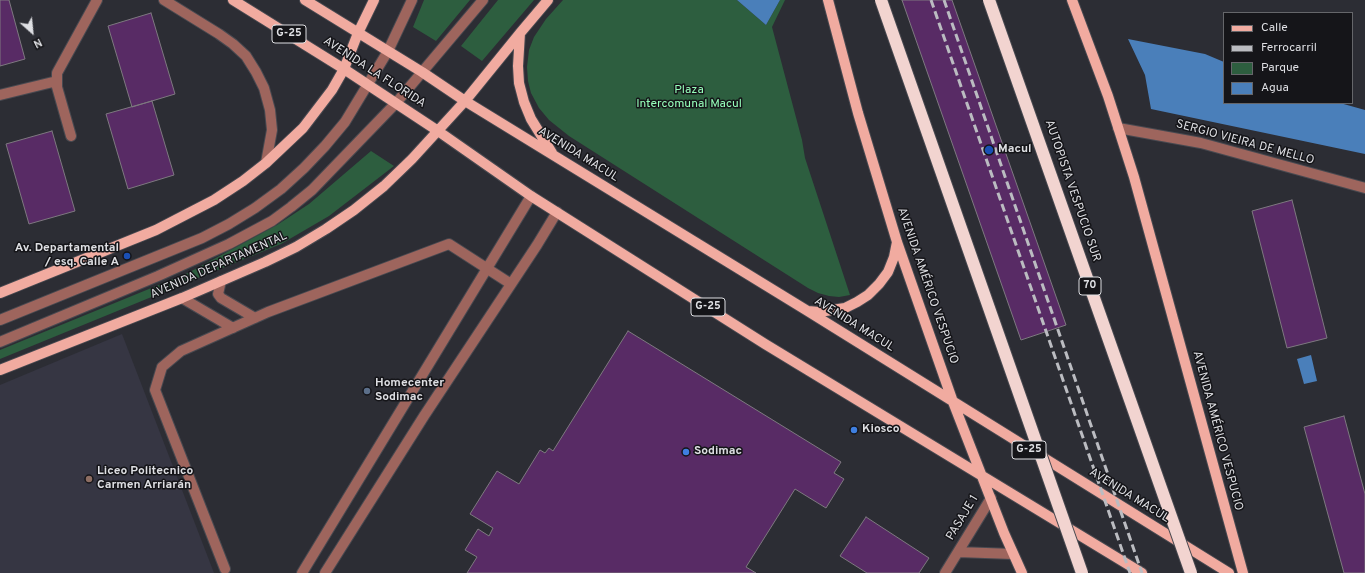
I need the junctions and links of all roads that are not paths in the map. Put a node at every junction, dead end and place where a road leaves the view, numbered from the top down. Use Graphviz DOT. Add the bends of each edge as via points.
graph roads {
  1 [pos="98,0"];
  2 [pos="164,0"];
  3 [pos="233,0"];
  4 [pos="305,0"];
  5 [pos="374,0"];
  6 [pos="412,0"];
  7 [pos="483,0"];
  8 [pos="548,0"];
  9 [pos="828,0"];
  10 [pos="882,0"];
  11 [pos="989,0"];
  12 [pos="1072,0"];
  13 [pos="521,32"];
  14 [pos="358,33"];
  15 [pos="388,51"];
  16 [pos="344,69"];
  17 [pos="422,72"];
  18 [pos="57,80"];
  19 [pos="368,85"];
  20 [pos="0,96"];
  21 [pos="465,101"];
  22 [pos="396,103"];
  23 [pos="1118,128"];
  24 [pos="438,131"];
  25 [pos="71,136"];
  26 [pos="555,156"];
  27 [pos="266,163"];
  28 [pos="1365,188"];
  29 [pos="531,196"];
  30 [pos="557,212"];
  31 [pos="897,242"];
  32 [pos="487,268"];
  33 [pos="221,281"];
  34 [pos="511,284"];
  35 [pos="0,293"];
  36 [pos="182,298"];
  37 [pos="806,310"];
  38 [pos="255,318"];
  39 [pos="0,320"];
  40 [pos="233,328"];
  41 [pos="0,342"];
  42 [pos="0,370"];
  43 [pos="953,402"];
  44 [pos="982,476"];
  45 [pos="990,498"];
  46 [pos="958,552"];
  47 [pos="1014,554"];
  48 [pos="225,569"];
  49 [pos="302,573"];
  50 [pos="325,573"];
  51 [pos="945,573"];
  52 [pos="1022,573"];
  53 [pos="1082,573"];
  54 [pos="1142,573"];
  55 [pos="1192,573"];
  56 [pos="1229,573"];
  57 [pos="1242,573"];
  1 -- 18 [label="street" via="57,72"];
  2 -- 27 [label="street" via="219,34 246,56 264,88 270,110 272,130"];
  3 -- 16 [label="main road, AVENIDA LA FLORIDA / G-25"];
  4 -- 14 [label="main road, AVENIDA LA FLORIDA / G-25"];
  5 -- 14 [label="main road"];
  6 -- 15 [label="street"];
  7 -- 17 [label="street"];
  8 -- 13 [label="main road, AVENIDA DEPARTAMENTAL"];
  9 -- 31 [label="main road, AVENIDA AMÉRICO VESPUCIO" via="858,113"];
  10 -- 53 [label="highway, bridge"];
  11 -- 55 [label="highway, AUTOPISTA VESPUCIO SUR / 70, bridge"];
  12 -- 23 [label="main road, AVENIDA AMÉRICO VESPUCIO"];
  13 -- 21 [label="main road, AVENIDA DEPARTAMENTAL"];
  13 -- 26 [label="main road" via="518,66 524,102 531,119"];
  14 -- 15 [label="main road, AVENIDA LA FLORIDA / G-25"];
  14 -- 16 [label="main road"];
  15 -- 17 [label="main road, AVENIDA LA FLORIDA / G-25"];
  15 -- 19 [label="street"];
  16 -- 19 [label="main road, AVENIDA LA FLORIDA / G-25"];
  16 -- 27 [label="main road" via="332,90 303,128"];
  17 -- 21 [label="main road, AVENIDA LA FLORIDA / G-25"];
  17 -- 22 [label="street"];
  18 -- 20 [label="street"];
  18 -- 25 [label="street"];
  19 -- 22 [label="main road, AVENIDA LA FLORIDA / G-25"];
  19 -- 39 [label="street" via="345,122 325,146 304,168 255,208 202,238"];
  21 -- 24 [label="main road, AVENIDA DEPARTAMENTAL"];
  21 -- 26 [label="main road, AVENIDA MACUL / G-25"];
  22 -- 24 [label="main road, AVENIDA LA FLORIDA / G-25"];
  22 -- 41 [label="street" via="312,190 272,221 229,244 158,276"];
  23 -- 28 [label="street, SERGIO VIEIRA DE MELLO" via="1201,143"];
  23 -- 57 [label="main road, AVENIDA AMÉRICO VESPUCIO"];
  24 -- 29 [label="main road, G-25"];
  24 -- 33 [label="main road, AVENIDA DEPARTAMENTAL" via="384,186 348,213 296,247"];
  26 -- 37 [label="main road, AVENIDA MACUL / G-25"];
  27 -- 35 [label="main road" via="214,200 156,230"];
  29 -- 30 [label="main road, G-25"];
  29 -- 32 [label="street"];
  30 -- 34 [label="street"];
  30 -- 44 [label="main road, G-25" via="765,344"];
  31 -- 37 [label="main road" via="888,272 868,295 845,308 819,312"];
  31 -- 43 [label="main road, AVENIDA AMÉRICO VESPUCIO"];
  32 -- 34 [label="street"];
  32 -- 38 [label="street" via="449,244"];
  32 -- 49 [label="street"];
  33 -- 36 [label="main road, AVENIDA DEPARTAMENTAL"];
  33 -- 38 [label="street" via="218,294"];
  34 -- 50 [label="street"];
  36 -- 40 [label="street"];
  36 -- 42 [label="main road, AVENIDA DEPARTAMENTAL"];
  37 -- 43 [label="main road, AVENIDA MACUL / G-25"];
  38 -- 40 [label="street"];
  40 -- 48 [label="street" via="181,351 162,367 155,390"];
  43 -- 44 [label="main road, AVENIDA AMÉRICO VESPUCIO"];
  43 -- 56 [label="main road, AVENIDA MACUL / G-25"];
  44 -- 45 [label="main road, AVENIDA AMÉRICO VESPUCIO"];
  44 -- 54 [label="main road, G-25"];
  45 -- 46 [label="street, PASAJE 1"];
  45 -- 47 [label="main road, AVENIDA AMÉRICO VESPUCIO"];
  46 -- 47 [label="street, PASAJE 1"];
  46 -- 51 [label="street, PASAJE 1"];
  47 -- 52 [label="main road, AVENIDA AMÉRICO VESPUCIO"];
}
